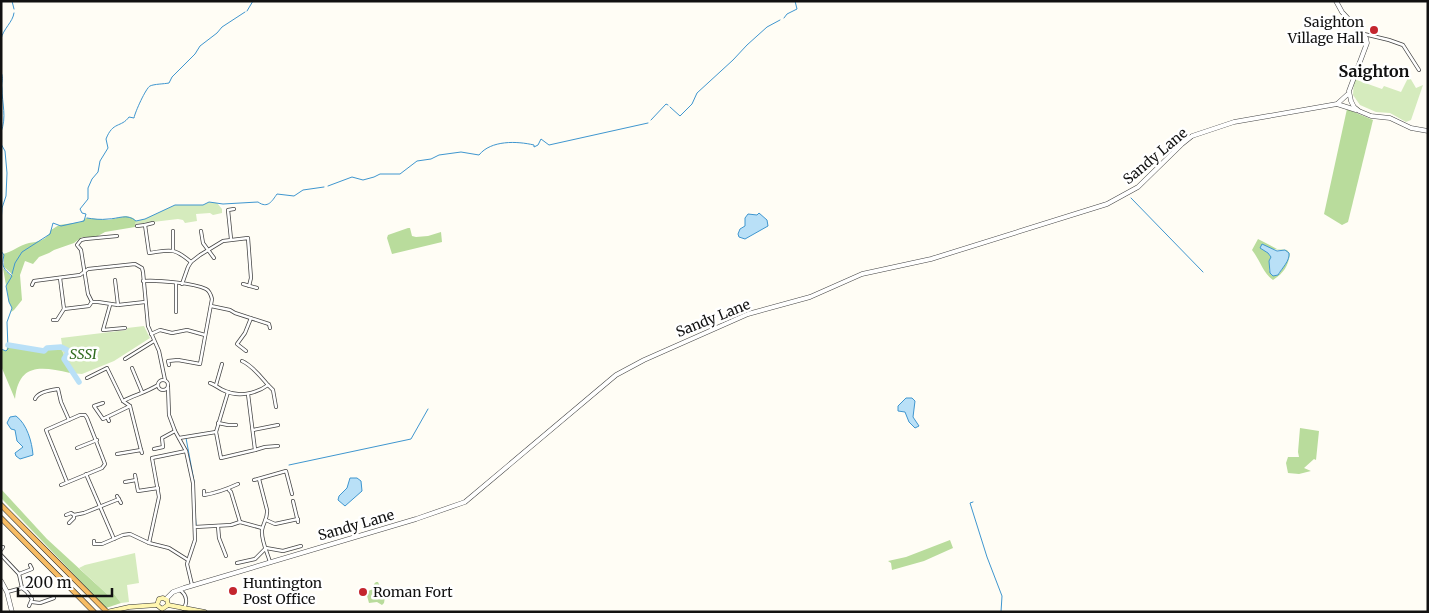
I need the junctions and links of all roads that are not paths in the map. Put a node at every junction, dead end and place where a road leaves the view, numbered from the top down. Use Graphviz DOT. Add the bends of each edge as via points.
graph roads {
  1 [pos="1336,1"];
  2 [pos="1364,34"];
  3 [pos="1419,70"];
  4 [pos="1348,94"];
  5 [pos="1337,104"];
  6 [pos="1359,111"];
  7 [pos="1428,131"];
  8 [pos="234,209"];
  9 [pos="153,222"];
  10 [pos="145,225"];
  11 [pos="136,226"];
  12 [pos="201,231"];
  13 [pos="107,233"];
  14 [pos="174,233"];
  15 [pos="116,236"];
  16 [pos="252,236"];
  17 [pos="108,238"];
  18 [pos="248,238"];
  19 [pos="231,239"];
  20 [pos="173,250"];
  21 [pos="208,250"];
  22 [pos="149,253"];
  23 [pos="149,258"];
  24 [pos="214,258"];
  25 [pos="191,262"];
  26 [pos="84,272"];
  27 [pos="32,277"];
  28 [pos="60,278"];
  29 [pos="115,280"];
  30 [pos="34,281"];
  31 [pos="143,282"];
  32 [pos="176,283"];
  33 [pos="182,284"];
  34 [pos="243,284"];
  35 [pos="32,285"];
  36 [pos="249,286"];
  37 [pos="257,288"];
  38 [pos="92,302"];
  39 [pos="146,302"];
  40 [pos="110,305"];
  41 [pos="118,305"];
  42 [pos="176,306"];
  43 [pos="180,306"];
  44 [pos="210,306"];
  45 [pos="64,309"];
  46 [pos="176,312"];
  47 [pos="251,318"];
  48 [pos="58,324"];
  49 [pos="270,324"];
  50 [pos="126,328"];
  51 [pos="103,330"];
  52 [pos="102,334"];
  53 [pos="151,334"];
  54 [pos="205,334"];
  55 [pos="154,341"];
  56 [pos="246,351"];
  57 [pos="168,357"];
  58 [pos="125,359"];
  59 [pos="168,361"];
  60 [pos="242,362"];
  61 [pos="200,364"];
  62 [pos="222,364"];
  63 [pos="169,365"];
  64 [pos="131,369"];
  65 [pos="199,370"];
  66 [pos="87,378"];
  67 [pos="163,380"];
  68 [pos="210,383"];
  69 [pos="216,385"];
  70 [pos="268,385"];
  71 [pos="158,386"];
  72 [pos="166,388"];
  73 [pos="142,392"];
  74 [pos="228,392"];
  75 [pos="248,394"];
  76 [pos="35,396"];
  77 [pos="123,401"];
  78 [pos="103,403"];
  79 [pos="130,406"];
  80 [pos="276,407"];
  81 [pos="107,417"];
  82 [pos="69,420"];
  83 [pos="109,421"];
  84 [pos="218,423"];
  85 [pos="234,425"];
  86 [pos="278,425"];
  87 [pos="252,430"];
  88 [pos="175,431"];
  89 [pos="216,432"];
  90 [pos="179,438"];
  91 [pos="97,440"];
  92 [pos="274,442"];
  93 [pos="77,448"];
  94 [pos="119,449"];
  95 [pos="154,449"];
  96 [pos="255,450"];
  97 [pos="186,451"];
  98 [pos="152,458"];
  99 [pos="221,458"];
  100 [pos="148,459"];
  101 [pos="221,462"];
  102 [pos="86,474"];
  103 [pos="135,475"];
  104 [pos="136,480"];
  105 [pos="254,480"];
  106 [pos="259,480"];
  107 [pos="67,482"];
  108 [pos="125,482"];
  109 [pos="61,484"];
  110 [pos="238,484"];
  111 [pos="158,488"];
  112 [pos="229,490"];
  113 [pos="204,491"];
  114 [pos="292,494"];
  115 [pos="1,501"];
  116 [pos="293,501"];
  117 [pos="121,503"];
  118 [pos="1,505"];
  119 [pos="100,507"];
  120 [pos="66,515"];
  121 [pos="74,515"];
  122 [pos="1,518"];
  123 [pos="16,519"];
  124 [pos="266,520"];
  125 [pos="240,522"];
  126 [pos="69,523"];
  127 [pos="218,526"];
  128 [pos="195,527"];
  129 [pos="262,528"];
  130 [pos="114,538"];
  131 [pos="149,542"];
  132 [pos="93,544"];
  133 [pos="301,546"];
  134 [pos="266,548"];
  135 [pos="1,555"];
  136 [pos="226,556"];
  137 [pos="188,560"];
  138 [pos="270,562"];
  139 [pos="236,563"];
  140 [pos="32,568"];
  141 [pos="19,574"];
  142 [pos="1,581"];
  143 [pos="192,585"];
  144 [pos="22,588"];
  145 [pos="179,589"];
  146 [pos="7,592"];
  147 [pos="54,598"];
  148 [pos="166,599"];
  149 [pos="32,602"];
  150 [pos="157,605"];
  151 [pos="29,606"];
  152 [pos="168,606"];
  153 [pos="183,609"];
  154 [pos="12,612"];
  155 [pos="94,612"];
  156 [pos="107,612"];
  157 [pos="205,612"];
  1 -- 2 [label="street" via="1342,12"];
  2 -- 3 [label="street" via="1403,45"];
  2 -- 4 [label="street" via="1366,43"];
  4 -- 5 [label="street"];
  4 -- 6 [label="street"];
  5 -- 6 [label="street"];
  5 -- 138 [label="street, Sandy Lane" via="1234,122 1192,136 1138,187 1107,204 931,259 862,274 810,298 748,314 616,375 465,502"];
  6 -- 7 [label="street"];
  8 -- 19 [label="street" via="226,210"];
  9 -- 10 [label="street"];
  10 -- 11 [label="street"];
  10 -- 22 [label="street"];
  12 -- 21 [label="street"];
  13 -- 17 [label="street"];
  14 -- 20 [label="street"];
  15 -- 17 [label="street"];
  16 -- 18 [label="street"];
  17 -- 26 [label="street" via="85,239 77,245 81,250"];
  18 -- 19 [label="street"];
  18 -- 36 [label="street"];
  19 -- 21 [label="street"];
  20 -- 22 [label="street"];
  20 -- 25 [label="street"];
  21 -- 24 [label="street"];
  21 -- 25 [label="street"];
  22 -- 23 [label="street"];
  25 -- 33 [label="street"];
  26 -- 28 [label="street"];
  26 -- 31 [label="street" via="135,264 142,268"];
  26 -- 38 [label="street"];
  27 -- 30 [label="street"];
  28 -- 30 [label="street"];
  28 -- 45 [label="street"];
  29 -- 41 [label="street"];
  30 -- 35 [label="street"];
  31 -- 32 [label="street"];
  31 -- 39 [label="street"];
  32 -- 33 [label="street"];
  32 -- 42 [label="street"];
  33 -- 44 [label="street" via="208,290 212,299"];
  34 -- 36 [label="street"];
  36 -- 37 [label="street"];
  38 -- 40 [label="street"];
  38 -- 45 [label="street" via="89,306"];
  39 -- 41 [label="street"];
  39 -- 53 [label="street"];
  40 -- 41 [label="street"];
  40 -- 51 [label="street"];
  42 -- 43 [label="street"];
  42 -- 46 [label="street"];
  44 -- 47 [label="street"];
  44 -- 54 [label="street"];
  45 -- 48 [label="street" via="55,320"];
  47 -- 49 [label="street"];
  47 -- 56 [label="street" via="245,333 235,343"];
  50 -- 51 [label="street"];
  51 -- 52 [label="street"];
  53 -- 54 [label="street" via="160,330"];
  53 -- 55 [label="street"];
  54 -- 61 [label="street"];
  55 -- 58 [label="street"];
  55 -- 67 [label="street" via="159,351"];
  57 -- 59 [label="street"];
  59 -- 61 [label="street"];
  59 -- 63 [label="street"];
  60 -- 70 [label="street"];
  61 -- 65 [label="street"];
  62 -- 69 [label="street"];
  64 -- 73 [label="street"];
  66 -- 77 [label="street" via="107,368"];
  67 -- 71 [label="street"];
  67 -- 72 [label="street" via="168,383"];
  68 -- 69 [label="street"];
  69 -- 74 [label="street"];
  70 -- 75 [label="street"];
  70 -- 80 [label="street" via="273,390"];
  71 -- 72 [label="street"];
  71 -- 73 [label="street"];
  72 -- 88 [label="street" via="168,415"];
  73 -- 77 [label="street"];
  74 -- 75 [label="street"];
  74 -- 84 [label="street"];
  75 -- 87 [label="street"];
  76 -- 82 [label="street" via="59,388"];
  77 -- 79 [label="street"];
  78 -- 81 [label="street" via="94,406 103,418"];
  79 -- 81 [label="street"];
  79 -- 94 [label="street" via="142,451 118,454"];
  81 -- 83 [label="street"];
  82 -- 91 [label="street" via="85,415"];
  82 -- 107 [label="street" via="44,430"];
  84 -- 85 [label="street"];
  84 -- 89 [label="street"];
  86 -- 87 [label="street"];
  87 -- 96 [label="street"];
  88 -- 90 [label="street"];
  88 -- 95 [label="street" via="162,438 164,447"];
  89 -- 90 [label="street"];
  89 -- 99 [label="street"];
  90 -- 97 [label="street"];
  91 -- 93 [label="street"];
  91 -- 102 [label="street" via="105,464"];
  92 -- 96 [label="street" via="277,447"];
  96 -- 99 [label="street"];
  97 -- 98 [label="street"];
  97 -- 128 [label="street" via="193,483"];
  98 -- 100 [label="street"];
  98 -- 111 [label="street"];
  99 -- 101 [label="street"];
  102 -- 107 [label="street"];
  102 -- 119 [label="street"];
  103 -- 104 [label="street"];
  104 -- 108 [label="street"];
  104 -- 111 [label="street" via="138,493"];
  105 -- 106 [label="street"];
  106 -- 114 [label="street" via="286,469"];
  106 -- 124 [label="street" via="267,510"];
  107 -- 109 [label="street"];
  110 -- 112 [label="street"];
  111 -- 131 [label="street"];
  112 -- 113 [label="street" via="204,496"];
  112 -- 125 [label="street"];
  115 -- 123 [label="highway"];
  116 -- 124 [label="street" via="298,521 275,524"];
  117 -- 119 [label="street" via="118,498"];
  118 -- 123 [label="highway"];
  119 -- 121 [label="street"];
  119 -- 130 [label="street"];
  120 -- 121 [label="street"];
  121 -- 126 [label="street"];
  122 -- 155 [label="highway"];
  123 -- 156 [label="highway"];
  124 -- 129 [label="street"];
  125 -- 127 [label="street"];
  125 -- 129 [label="street"];
  127 -- 128 [label="street"];
  127 -- 136 [label="street"];
  128 -- 137 [label="street" via="195,540"];
  129 -- 134 [label="street"];
  130 -- 131 [label="street" via="130,534"];
  130 -- 132 [label="street"];
  131 -- 137 [label="street" via="169,548"];
  133 -- 134 [label="street" via="283,551"];
  134 -- 138 [label="street"];
  134 -- 139 [label="street" via="255,559"];
  135 -- 141 [label="street"];
  137 -- 143 [label="street"];
  138 -- 143 [label="street, Sandy Lane"];
  140 -- 141 [label="street"];
  141 -- 144 [label="street"];
  142 -- 146 [label="street"];
  143 -- 145 [label="street, Sandy Lane"];
  144 -- 146 [label="street"];
  144 -- 149 [label="street"];
  145 -- 148 [label="street, Sandy Lane"];
  145 -- 153 [label="street" via="186,597"];
  146 -- 154 [label="street"];
  147 -- 149 [label="street" via="49,597 40,604"];
  148 -- 150 [label="main road" via="160,598"];
  148 -- 152 [label="main road"];
  149 -- 151 [label="street"];
  150 -- 152 [label="main road" via="162,609"];
  150 -- 156 [label="main road"];
  152 -- 153 [label="main road"];
  153 -- 157 [label="main road"];
}
